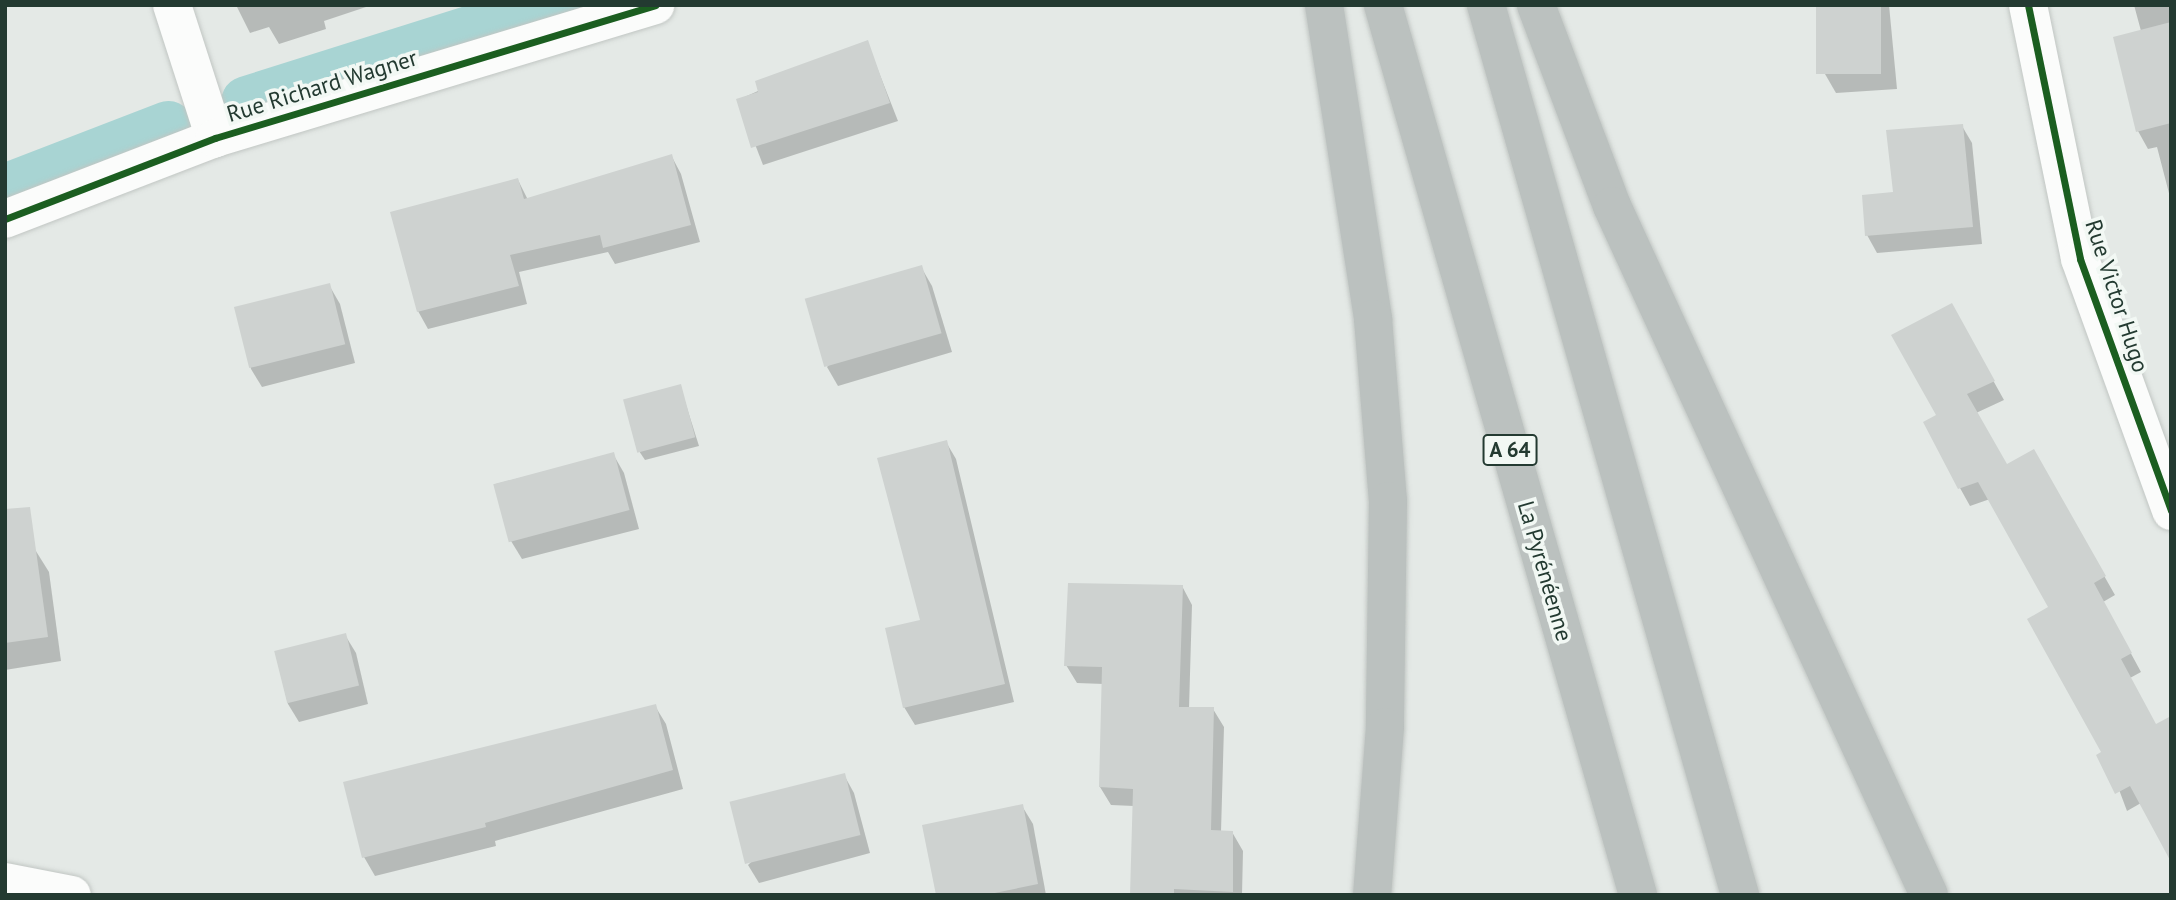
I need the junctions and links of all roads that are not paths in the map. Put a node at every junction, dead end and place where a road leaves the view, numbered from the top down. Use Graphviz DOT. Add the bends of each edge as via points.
graph roads {
  1 [pos="172,5"];
  2 [pos="655,5"];
  3 [pos="1324,5"];
  4 [pos="1383,5"];
  5 [pos="1486,5"];
  6 [pos="1536,5"];
  7 [pos="2028,5"];
  8 [pos="215,138"];
  9 [pos="5,219"];
  10 [pos="2171,511"];
  11 [pos="5,882"];
  12 [pos="72,895"];
  13 [pos="1372,895"];
  14 [pos="1638,895"];
  15 [pos="1740,895"];
  16 [pos="1929,895"];
  1 -- 8 [label="street"];
  2 -- 8 [label="street, Rue Richard Wagner"];
  3 -- 13 [label="highway" via="1373,318 1388,501 1385,727"];
  4 -- 14 [label="highway, La Pyrénéenne / A 64"];
  5 -- 15 [label="highway"];
  6 -- 16 [label="highway" via="1612,206"];
  7 -- 10 [label="street, Rue Victor Hugo" via="2080,259"];
  8 -- 9 [label="street, Rue Richard Wagner"];
  11 -- 12 [label="street"];
}
